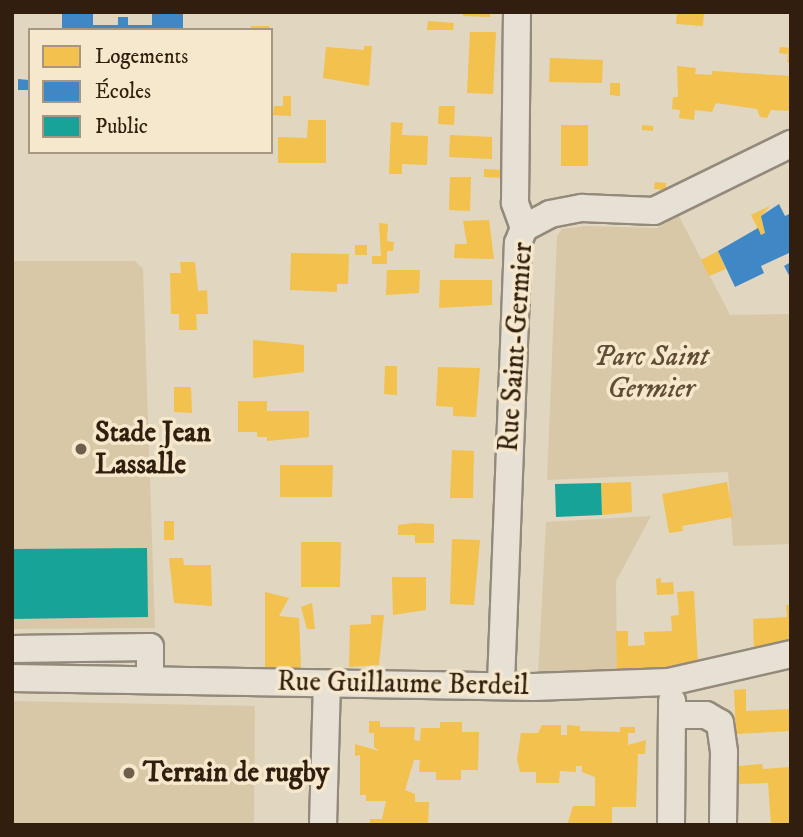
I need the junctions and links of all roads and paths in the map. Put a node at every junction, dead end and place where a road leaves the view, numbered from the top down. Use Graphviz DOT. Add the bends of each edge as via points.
graph roads {
  1 [pos="517,12"];
  2 [pos="791,144"];
  3 [pos="524,228"];
  4 [pos="12,649"];
  5 [pos="791,654"];
  6 [pos="12,678"];
  7 [pos="150,680"];
  8 [pos="669,682"];
  9 [pos="501,683"];
  10 [pos="327,684"];
  11 [pos="673,715"];
  12 [pos="323,825"];
  13 [pos="671,825"];
  14 [pos="723,825"];
  1 -- 3 [label="street, Rue Saint-Germier" via="515,204"];
  2 -- 3 [label="street" via="654,211 582,208 550,214"];
  3 -- 9 [label="street, Rue Saint-Germier" via="518,243"];
  4 -- 7 [label="street" via="150,647"];
  5 -- 8 [label="street, Rue Guillaume Berdeil"];
  6 -- 7 [label="street, Rue Guillaume Berdeil"];
  7 -- 10 [label="street, Rue Guillaume Berdeil"];
  8 -- 9 [label="street, Rue Guillaume Berdeil"];
  8 -- 11 [label="street"];
  9 -- 10 [label="street, Rue Guillaume Berdeil"];
  10 -- 12 [label="street"];
  11 -- 13 [label="street"];
  11 -- 14 [label="street" via="706,715 720,723"];
}
